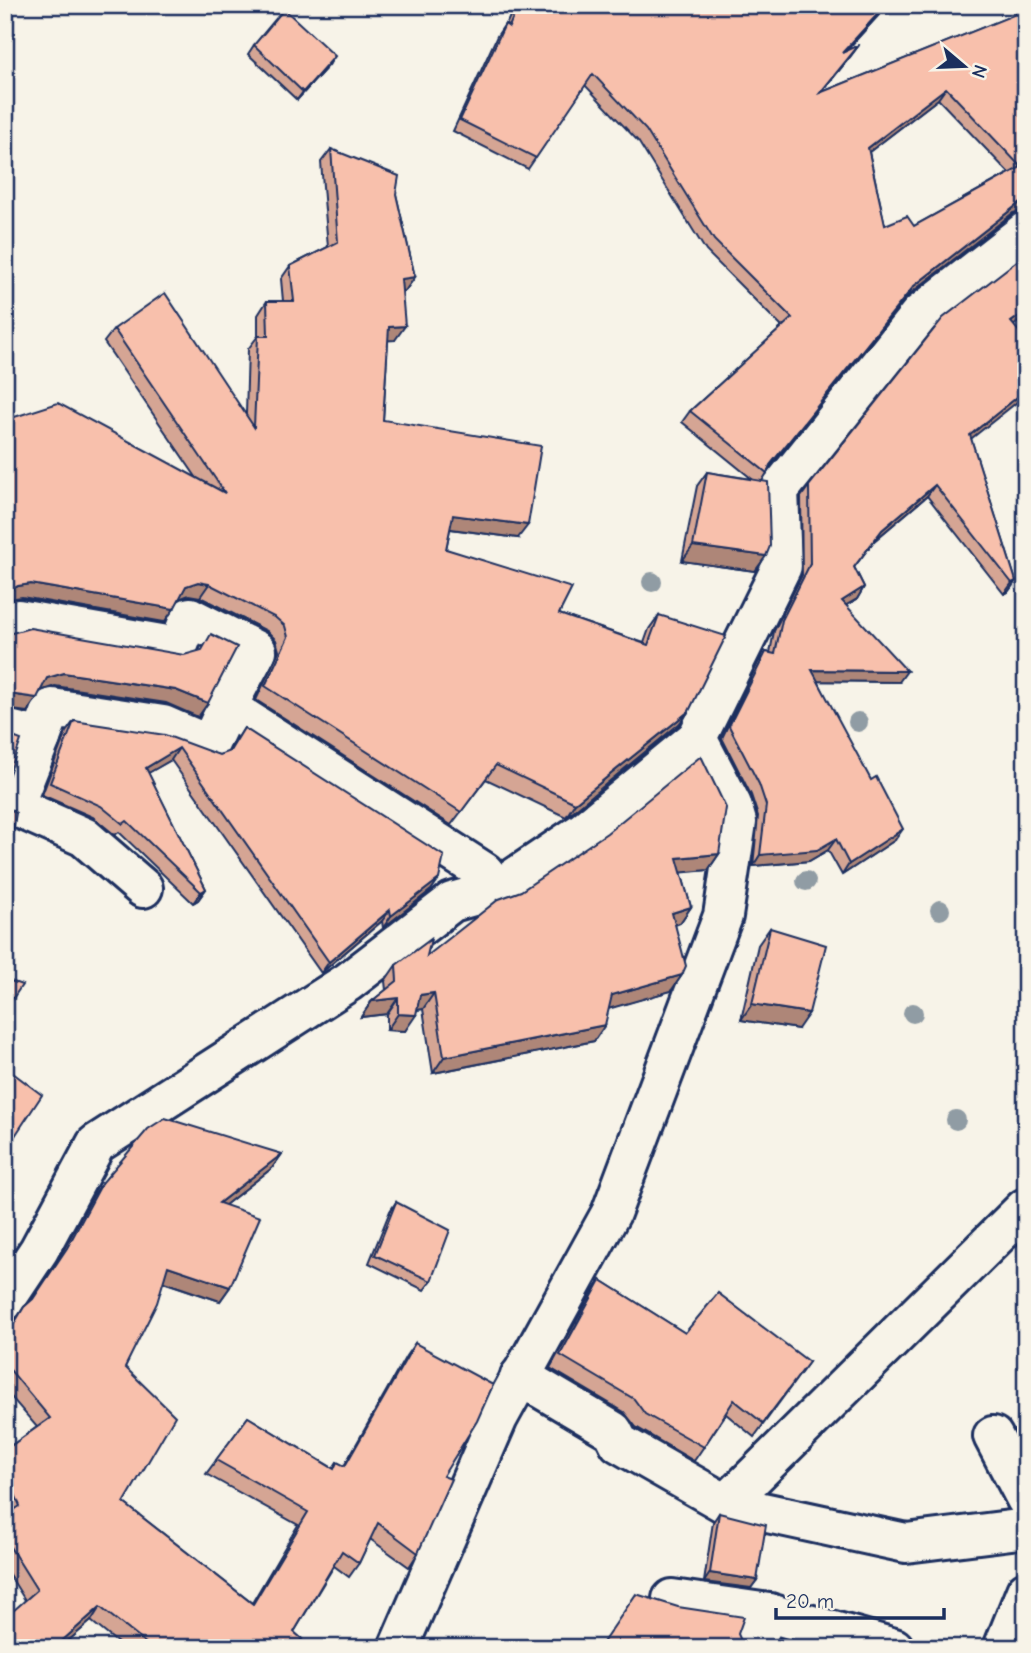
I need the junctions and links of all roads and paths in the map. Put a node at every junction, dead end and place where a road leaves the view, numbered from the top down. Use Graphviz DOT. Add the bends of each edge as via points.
graph roads {
  1 [pos="1026,231"];
  2 [pos="5,625"];
  3 [pos="227,707"];
  4 [pos="23,734"];
  5 [pos="697,738"];
  6 [pos="143,888"];
  7 [pos="498,889"];
  8 [pos="1025,1208"];
  9 [pos="5,1301"];
  10 [pos="520,1377"];
  11 [pos="993,1436"];
  12 [pos="1026,1499"];
  13 [pos="726,1504"];
  14 [pos="1026,1528"];
  15 [pos="1026,1591"];
  16 [pos="672,1599"];
  17 [pos="769,1613"];
  18 [pos="879,1646"];
  19 [pos="398,1648"];
  20 [pos="750,1648"];
  21 [pos="1003,1648"];
  1 -- 5 [label="street" via="920,314 779,491 782,566"];
  2 -- 3 [label="street" via="18,619 178,647 190,617 257,651"];
  3 -- 4 [label="street" via="209,745 163,725 52,708"];
  3 -- 7 [label="street" via="484,872"];
  4 -- 6 [label="street" via="14,806 84,837"];
  5 -- 7 [label="street" via="583,831"];
  5 -- 10 [label="street" via="737,822 723,916 611,1213"];
  7 -- 9 [label="street" via="452,902 348,982 96,1144 39,1250"];
  8 -- 13 [label="street"];
  10 -- 13 [label="street" via="613,1431 619,1443"];
  10 -- 19 [label="street"];
  11 -- 12 [label="street"];
  13 -- 14 [label="street" via="906,1543"];
  15 -- 21 [label="street"];
  16 -- 17 [label="street"];
  17 -- 18 [label="street"];
  17 -- 20 [label="street"];
}
